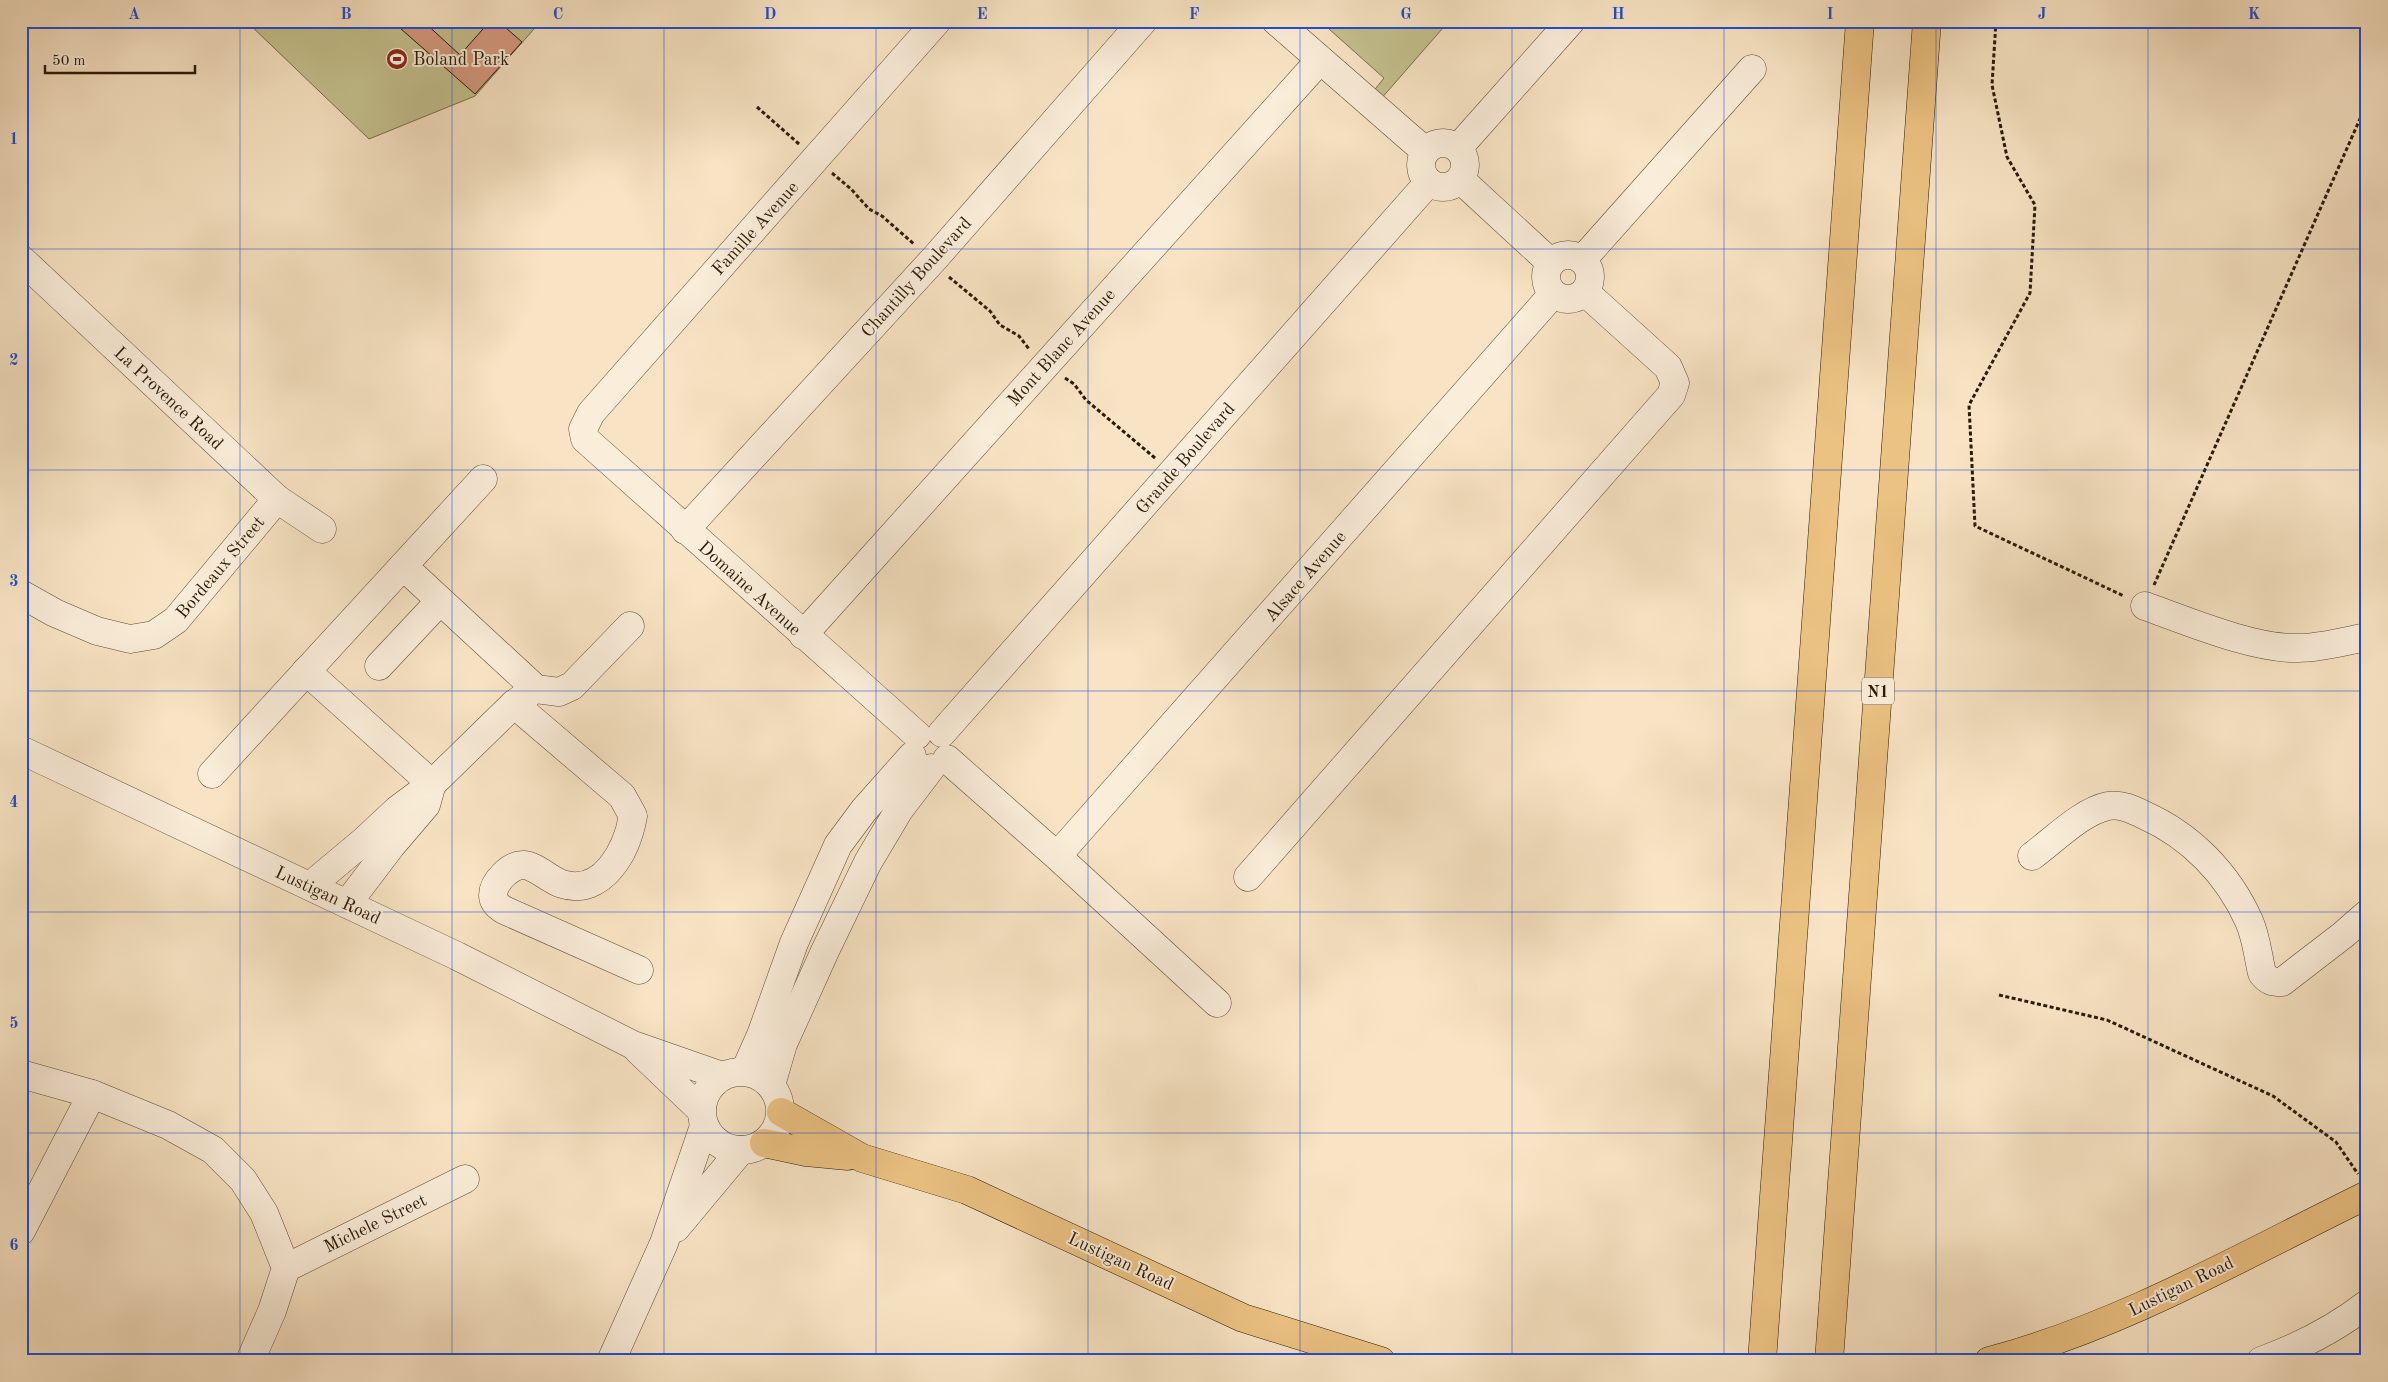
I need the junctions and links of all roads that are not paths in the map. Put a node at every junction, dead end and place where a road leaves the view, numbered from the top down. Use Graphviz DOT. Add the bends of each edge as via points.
graph roads {
  1 [pos="937,21"];
  2 [pos="1143,21"];
  3 [pos="1276,21"];
  4 [pos="1571,21"];
  5 [pos="1860,21"];
  6 [pos="1927,21"];
  7 [pos="1320,60"];
  8 [pos="1752,69"];
  9 [pos="1458,148"];
  10 [pos="1426,151"];
  11 [pos="1460,180"];
  12 [pos="1428,183"];
  13 [pos="21,259"];
  14 [pos="1582,260"];
  15 [pos="1550,262"];
  16 [pos="1585,292"];
  17 [pos="1553,294"];
  18 [pos="585,439"];
  19 [pos="483,479"];
  20 [pos="277,499"];
  21 [pos="322,529"];
  22 [pos="685,530"];
  23 [pos="403,566"];
  24 [pos="21,594"];
  25 [pos="440,600"];
  26 [pos="2145,606"];
  27 [pos="630,626"];
  28 [pos="803,635"];
  29 [pos="2367,637"];
  30 [pos="379,666"];
  31 [pos="306,671"];
  32 [pos="525,697"];
  33 [pos="21,750"];
  34 [pos="930,750"];
  35 [pos="212,774"];
  36 [pos="432,784"];
  37 [pos="843,839"];
  38 [pos="872,856"];
  39 [pos="1057,856"];
  40 [pos="2032,856"];
  41 [pos="1248,877"];
  42 [pos="310,886"];
  43 [pos="814,896"];
  44 [pos="347,904"];
  45 [pos="844,911"];
  46 [pos="2367,914"];
  47 [pos="639,970"];
  48 [pos="1217,1003"];
  49 [pos="633,1045"];
  50 [pos="21,1074"];
  51 [pos="734,1074"];
  52 [pos="771,1085"];
  53 [pos="92,1094"];
  54 [pos="781,1112"];
  55 [pos="703,1118"];
  56 [pos="753,1147"];
  57 [pos="862,1158"];
  58 [pos="465,1179"];
  59 [pos="2364,1187"];
  60 [pos="21,1231"];
  61 [pos="664,1243"];
  62 [pos="286,1268"];
  63 [pos="2367,1304"];
  64 [pos="250,1361"];
  65 [pos="611,1361"];
  66 [pos="1381,1361"];
  67 [pos="1762,1361"];
  68 [pos="1829,1361"];
  69 [pos="1989,1361"];
  70 [pos="2261,1361"];
  1 -- 18 [label="street, Famille Avenue" via="591,413 583,429"];
  2 -- 22 [label="street, Chantilly Boulevard" via="932,261"];
  3 -- 7 [label="street"];
  4 -- 9 [label="street"];
  5 -- 67 [label="main road"];
  6 -- 68 [label="main road, N1"];
  7 -- 10 [label="street"];
  7 -- 28 [label="street, Mont Blanc Avenue"];
  8 -- 14 [label="street"];
  9 -- 10 [label="street" via="1447,143 1435,144"];
  9 -- 11 [label="street" via="1464,158 1465,170"];
  10 -- 12 [label="street" via="1420,161"];
  11 -- 12 [label="street" via="1451,187 1439,188"];
  11 -- 15 [label="street"];
  12 -- 34 [label="street, Grande Boulevard"];
  13 -- 20 [label="street, La Provence Road"];
  14 -- 15 [label="street" via="1572,254 1560,255"];
  14 -- 16 [label="street" via="1589,269 1590,281"];
  15 -- 17 [label="street" via="1545,273 1546,285"];
  16 -- 17 [label="street" via="1575,298 1564,299"];
  16 -- 41 [label="street" via="1668,367 1675,383 1671,395"];
  17 -- 39 [label="street, Alsace Avenue"];
  18 -- 22 [label="street, Domaine Avenue"];
  19 -- 23 [label="street"];
  20 -- 21 [label="street, La Provence Road"];
  20 -- 24 [label="street, Bordeaux Street" via="176,620 154,635 130,639 97,631"];
  22 -- 28 [label="street, Domaine Avenue"];
  23 -- 25 [label="street"];
  23 -- 31 [label="street"];
  25 -- 30 [label="street"];
  25 -- 32 [label="street"];
  26 -- 29 [label="street" via="2263,644 2298,648"];
  27 -- 32 [label="street" via="572,686 559,692"];
  28 -- 34 [label="street, Domaine Avenue"];
  31 -- 35 [label="street"];
  31 -- 36 [label="street"];
  32 -- 36 [label="street"];
  32 -- 47 [label="street" via="622,796 633,816 621,853 604,876 592,883 573,886 561,883 525,865 506,873 493,896 504,910"];
  33 -- 42 [label="street, Lustigan Road"];
  34 -- 37 [label="street" via="864,810"];
  34 -- 38 [label="street"];
  34 -- 39 [label="street, Domaine Avenue"];
  36 -- 42 [label="street" via="397,810"];
  36 -- 44 [label="street" via="426,805"];
  37 -- 38 [label="street"];
  37 -- 43 [label="street"];
  38 -- 45 [label="street"];
  39 -- 48 [label="street, Domaine Avenue"];
  40 -- 46 [label="street" via="2099,808 2126,807 2152,818 2190,842 2222,877 2250,923 2262,973 2273,982 2282,982"];
  42 -- 44 [label="street, Lustigan Road"];
  43 -- 45 [label="street"];
  43 -- 51 [label="street" via="764,1027"];
  44 -- 49 [label="street, Lustigan Road"];
  45 -- 52 [label="street" via="783,1044"];
  49 -- 51 [label="street, Lustigan Road"];
  49 -- 55 [label="street, Lustigan Road"];
  50 -- 53 [label="street"];
  51 -- 52 [label="street" via="764,1078"];
  51 -- 55 [label="street" via="707,1090"];
  52 -- 54 [label="street" via="779,1097"];
  53 -- 60 [label="street"];
  53 -- 62 [label="street" via="168,1125 213,1150 243,1180 258,1205"];
  54 -- 56 [label="street" via="773,1134"];
  54 -- 57 [label="main road, Lustigan Road"];
  55 -- 56 [label="street" via="710,1136 719,1144 730,1149"];
  55 -- 61 [label="street"];
  56 -- 57 [label="main road, Lustigan Road"];
  56 -- 61 [label="street"];
  57 -- 66 [label="main road, Lustigan Road" via="967,1190 1243,1318"];
  58 -- 62 [label="street, Michele Street"];
  59 -- 69 [label="main road, Lustigan Road" via="2113,1320"];
  61 -- 65 [label="street"];
  62 -- 64 [label="street"];
  63 -- 70 [label="street" via="2349,1318 2293,1349"];
}
